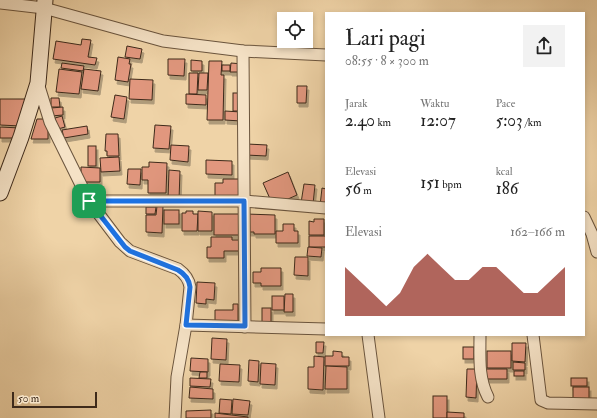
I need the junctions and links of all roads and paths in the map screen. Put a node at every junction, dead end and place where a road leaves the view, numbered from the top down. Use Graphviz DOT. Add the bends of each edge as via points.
graph roads {
  1 [pos="0,3"];
  2 [pos="44,12"];
  3 [pos="243,51"];
  4 [pos="325,55"];
  5 [pos="38,83"];
  6 [pos="0,193"];
  7 [pos="89,201"];
  8 [pos="244,201"];
  9 [pos="325,208"];
  10 [pos="585,219"];
  11 [pos="597,252"];
  12 [pos="186,325"];
  13 [pos="245,326"];
  14 [pos="325,328"];
  15 [pos="368,336"];
  16 [pos="480,336"];
  17 [pos="533,336"];
  18 [pos="488,397"];
  19 [pos="597,404"];
  20 [pos="175,418"];
  21 [pos="379,418"];
  1 -- 2 [label="street"];
  2 -- 3 [label="street" via="164,41"];
  2 -- 5 [label="street"];
  3 -- 4 [label="street"];
  3 -- 8 [label="street"];
  5 -- 6 [label="street"];
  5 -- 7 [label="street" via="50,122"];
  7 -- 8 [label="street"];
  7 -- 12 [label="street" via="130,251 184,273 190,282"];
  8 -- 9 [label="street"];
  8 -- 13 [label="street"];
  10 -- 11 [label="street"];
  12 -- 13 [label="street"];
  12 -- 20 [label="street" via="177,377"];
  13 -- 14 [label="street"];
  15 -- 21 [label="street"];
  16 -- 18 [label="street" via="481,373"];
  17 -- 19 [label="street" via="541,400 548,403"];
}
